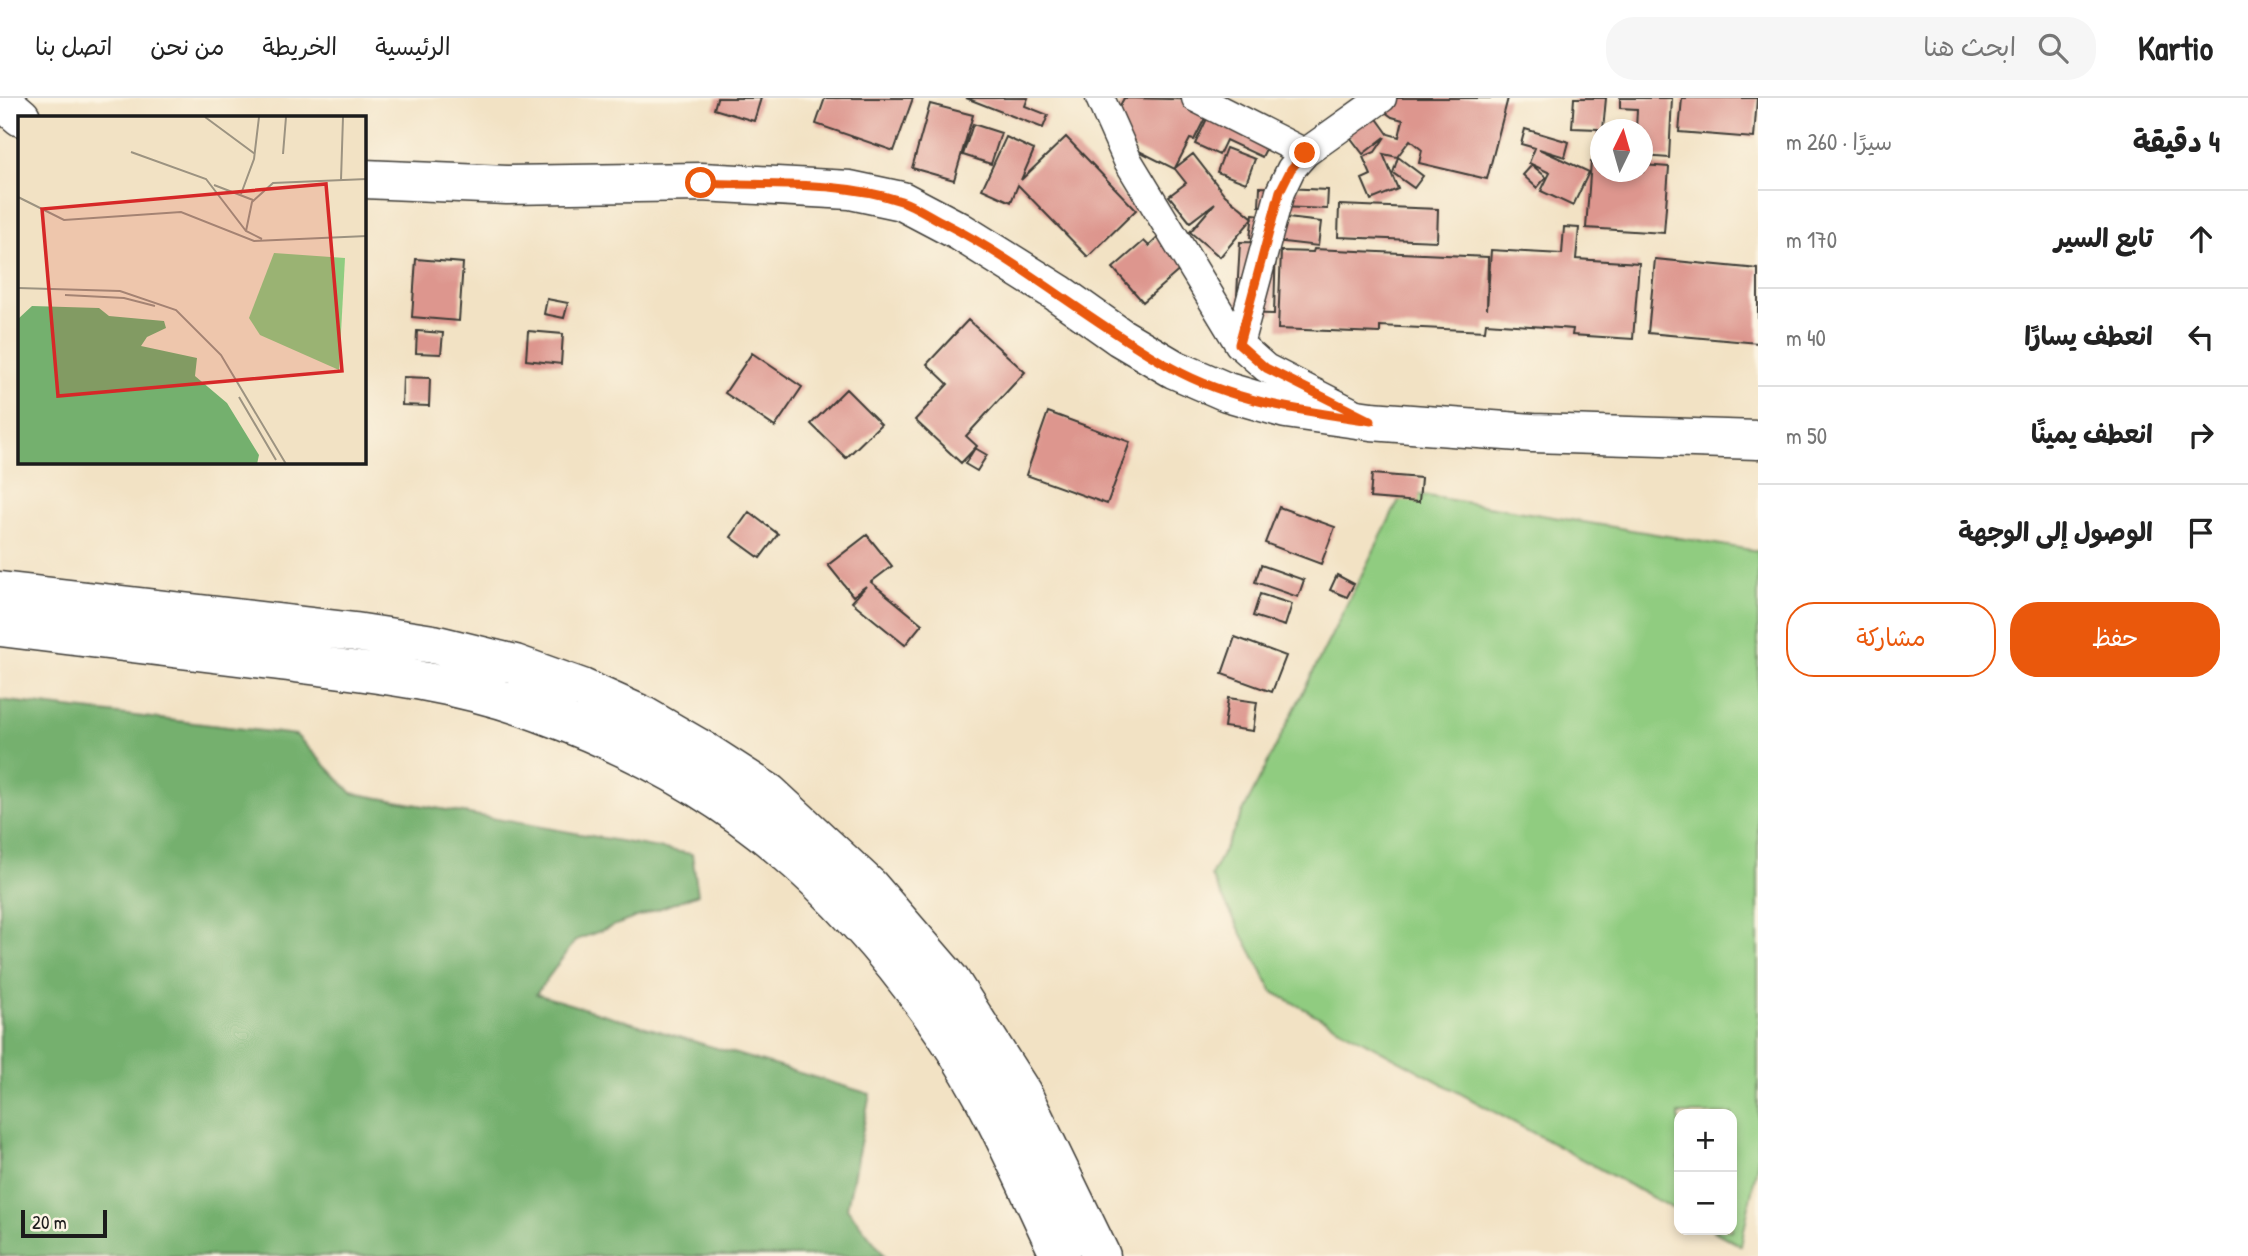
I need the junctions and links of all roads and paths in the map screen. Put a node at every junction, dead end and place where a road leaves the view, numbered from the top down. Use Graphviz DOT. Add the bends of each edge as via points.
graph roads {
  1 [pos="1100,98"];
  2 [pos="1196,98"];
  3 [pos="1382,98"];
  4 [pos="0,99"];
  5 [pos="1234,106"];
  6 [pos="20,116"];
  7 [pos="1305,153"];
  8 [pos="371,179"];
  9 [pos="1239,344"];
  10 [pos="1371,421"];
  11 [pos="1758,440"];
  12 [pos="0,591"];
  13 [pos="0,627"];
  14 [pos="1060,1256"];
  15 [pos="1101,1256"];
  1 -- 9 [label="street" via="1128,161"];
  2 -- 5 [label="street"];
  3 -- 7 [label="street"];
  4 -- 6 [label="main road"];
  5 -- 7 [label="street"];
  7 -- 9 [label="street" via="1280,191"];
  8 -- 10 [label="main road" via="507,185 809,187 902,201 991,250 1120,337 1196,380 1286,409"];
  9 -- 10 [label="street" via="1266,368"];
  10 -- 11 [label="main road" via="1533,433"];
  12 -- 15 [label="main road" via="433,644 514,664 582,688 642,715 704,751 769,793 869,886 950,980 1022,1093"];
  13 -- 14 [label="main road" via="363,671 458,689 536,711 615,743 675,775 779,846 893,964 945,1033 989,1107"];
}
